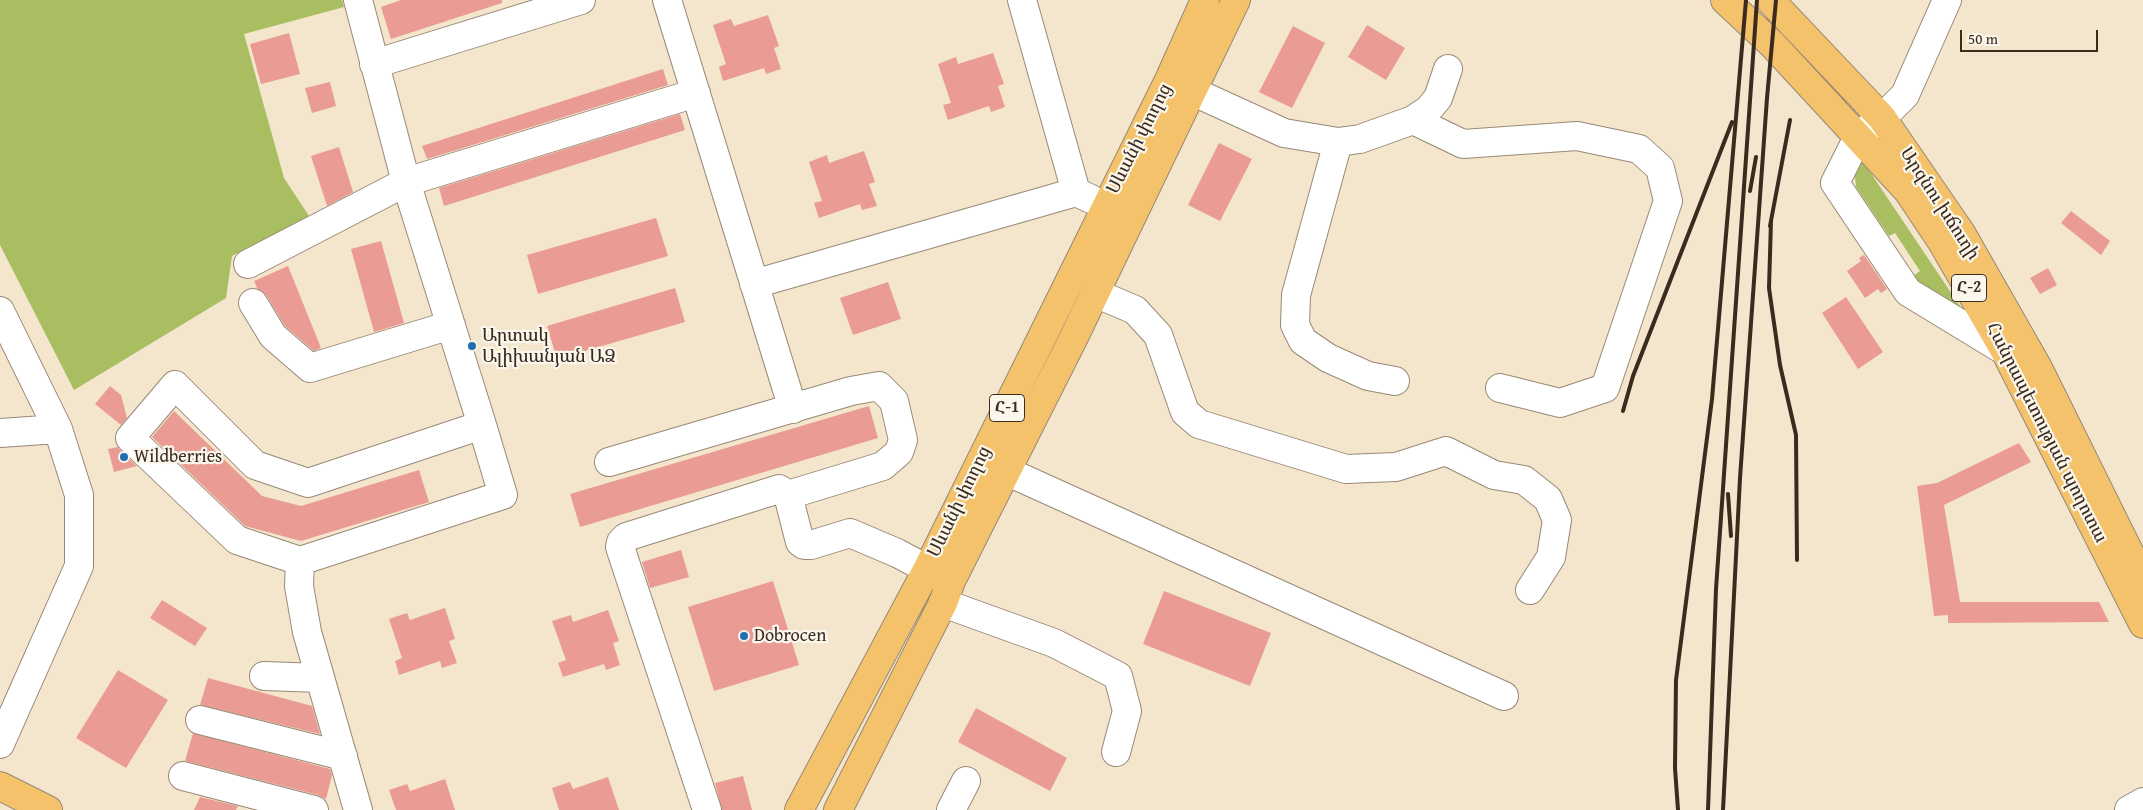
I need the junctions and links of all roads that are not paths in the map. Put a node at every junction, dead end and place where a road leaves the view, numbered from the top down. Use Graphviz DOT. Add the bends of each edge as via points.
graph roads {
  1 [pos="358,0"];
  2 [pos="581,0"];
  3 [pos="667,0"];
  4 [pos="1022,0"];
  5 [pos="1205,0"];
  6 [pos="1236,0"];
  7 [pos="1725,0"];
  8 [pos="1770,0"];
  9 [pos="1947,0"];
  10 [pos="374,64"];
  11 [pos="1448,69"];
  12 [pos="1180,86"];
  13 [pos="696,93"];
  14 [pos="1873,109"];
  15 [pos="1413,120"];
  16 [pos="1859,135"];
  17 [pos="1338,142"];
  18 [pos="406,182"];
  19 [pos="1076,192"];
  20 [pos="1107,205"];
  21 [pos="248,264"];
  22 [pos="754,284"];
  23 [pos="1095,293"];
  24 [pos="253,303"];
  25 [pos="0,311"];
  26 [pos="451,325"];
  27 [pos="2006,351"];
  28 [pos="1395,382"];
  29 [pos="1500,388"];
  30 [pos="793,409"];
  31 [pos="482,425"];
  32 [pos="58,429"];
  33 [pos="0,433"];
  34 [pos="609,462"];
  35 [pos="1006,471"];
  36 [pos="788,495"];
  37 [pos="300,561"];
  38 [pos="2143,580"];
  39 [pos="941,584"];
  40 [pos="1530,590"];
  41 [pos="2143,624"];
  42 [pos="264,676"];
  43 [pos="320,678"];
  44 [pos="1504,696"];
  45 [pos="200,720"];
  46 [pos="0,744"];
  47 [pos="1116,752"];
  48 [pos="342,756"];
  49 [pos="183,776"];
  50 [pos="966,781"];
  51 [pos="0,786"];
  52 [pos="2143,802"];
  53 [pos="48,810"];
  54 [pos="314,810"];
  55 [pos="358,810"];
  56 [pos="707,810"];
  57 [pos="799,810"];
  58 [pos="838,810"];
  59 [pos="951,810"];
  60 [pos="2129,810"];
  1 -- 10 [label="street"];
  2 -- 10 [label="street"];
  3 -- 13 [label="street"];
  4 -- 19 [label="street"];
  5 -- 12 [label="main road, Սևանի փողոց / Հ-1"];
  6 -- 12 [label="main road, Սևանի փողոց / Հ-1"];
  7 -- 16 [label="main road, Հանրապետության պողոտա / Հ-2"];
  8 -- 14 [label="main road, Հ-2"];
  9 -- 14 [label="street" via="1905,95"];
  10 -- 18 [label="street"];
  11 -- 15 [label="street" via="1438,98"];
  12 -- 17 [label="street" via="1284,133"];
  12 -- 20 [label="main road, Սևանի փողոց / Հ-1"];
  12 -- 23 [label="main road, Սևանի փողոց / Հ-1"];
  13 -- 18 [label="street"];
  13 -- 22 [label="street"];
  14 -- 16 [label="street"];
  14 -- 38 [label="main road, Արզնու խճուղի / Հ-2" via="1961,233 2033,360"];
  15 -- 17 [label="street" via="1360,139"];
  15 -- 29 [label="street" via="1463,144 1577,136 1639,148 1660,168 1668,201 1605,388 1560,403"];
  16 -- 27 [label="main road, Հանրապետության պողոտա / Հ-2" via="1908,191"];
  16 -- 27 [label="street" via="1835,183 1908,292"];
  17 -- 28 [label="street" via="1296,295 1295,325 1303,341 1328,358 1368,376"];
  18 -- 21 [label="street"];
  18 -- 26 [label="street"];
  19 -- 20 [label="street"];
  19 -- 22 [label="street"];
  20 -- 39 [label="main road, Սևանի փողոց / Հ-1"];
  22 -- 30 [label="street"];
  23 -- 35 [label="main road, Սևանի փողոց / Հ-1"];
  23 -- 40 [label="street" via="1135,310 1158,335 1185,412 1199,424 1346,469 1396,467 1446,451 1494,475 1524,480 1548,499 1558,520 1551,557"];
  24 -- 26 [label="street" via="273,336 310,368"];
  25 -- 32 [label="street"];
  26 -- 31 [label="street"];
  27 -- 41 [label="main road, Հանրապետության պողոտա / Հ-2"];
  30 -- 34 [label="street"];
  30 -- 36 [label="street" via="879,386 894,401 903,440 899,452 883,466"];
  31 -- 37 [label="street" via="503,495"];
  31 -- 37 [label="street" via="308,483 256,465 175,386 130,438 237,540"];
  32 -- 33 [label="street"];
  32 -- 46 [label="street" via="79,495 79,566"];
  35 -- 39 [label="main road, Սևանի փողոց / Հ-1"];
  35 -- 44 [label="street"];
  36 -- 39 [label="street" via="800,542 804,545 850,533"];
  36 -- 56 [label="street" via="779,489 626,537 621,542"];
  37 -- 43 [label="street" via="302,608"];
  39 -- 47 [label="street" via="1118,676 1127,710"];
  39 -- 57 [label="main road, Սևանի փողոց / Հ-1"];
  39 -- 58 [label="main road, Սևանի փողոց / Հ-1"];
  42 -- 43 [label="street"];
  43 -- 48 [label="street"];
  45 -- 48 [label="street"];
  48 -- 55 [label="street"];
  49 -- 54 [label="street"];
  50 -- 59 [label="street"];
  51 -- 53 [label="main road"];
  52 -- 60 [label="street"];
}
